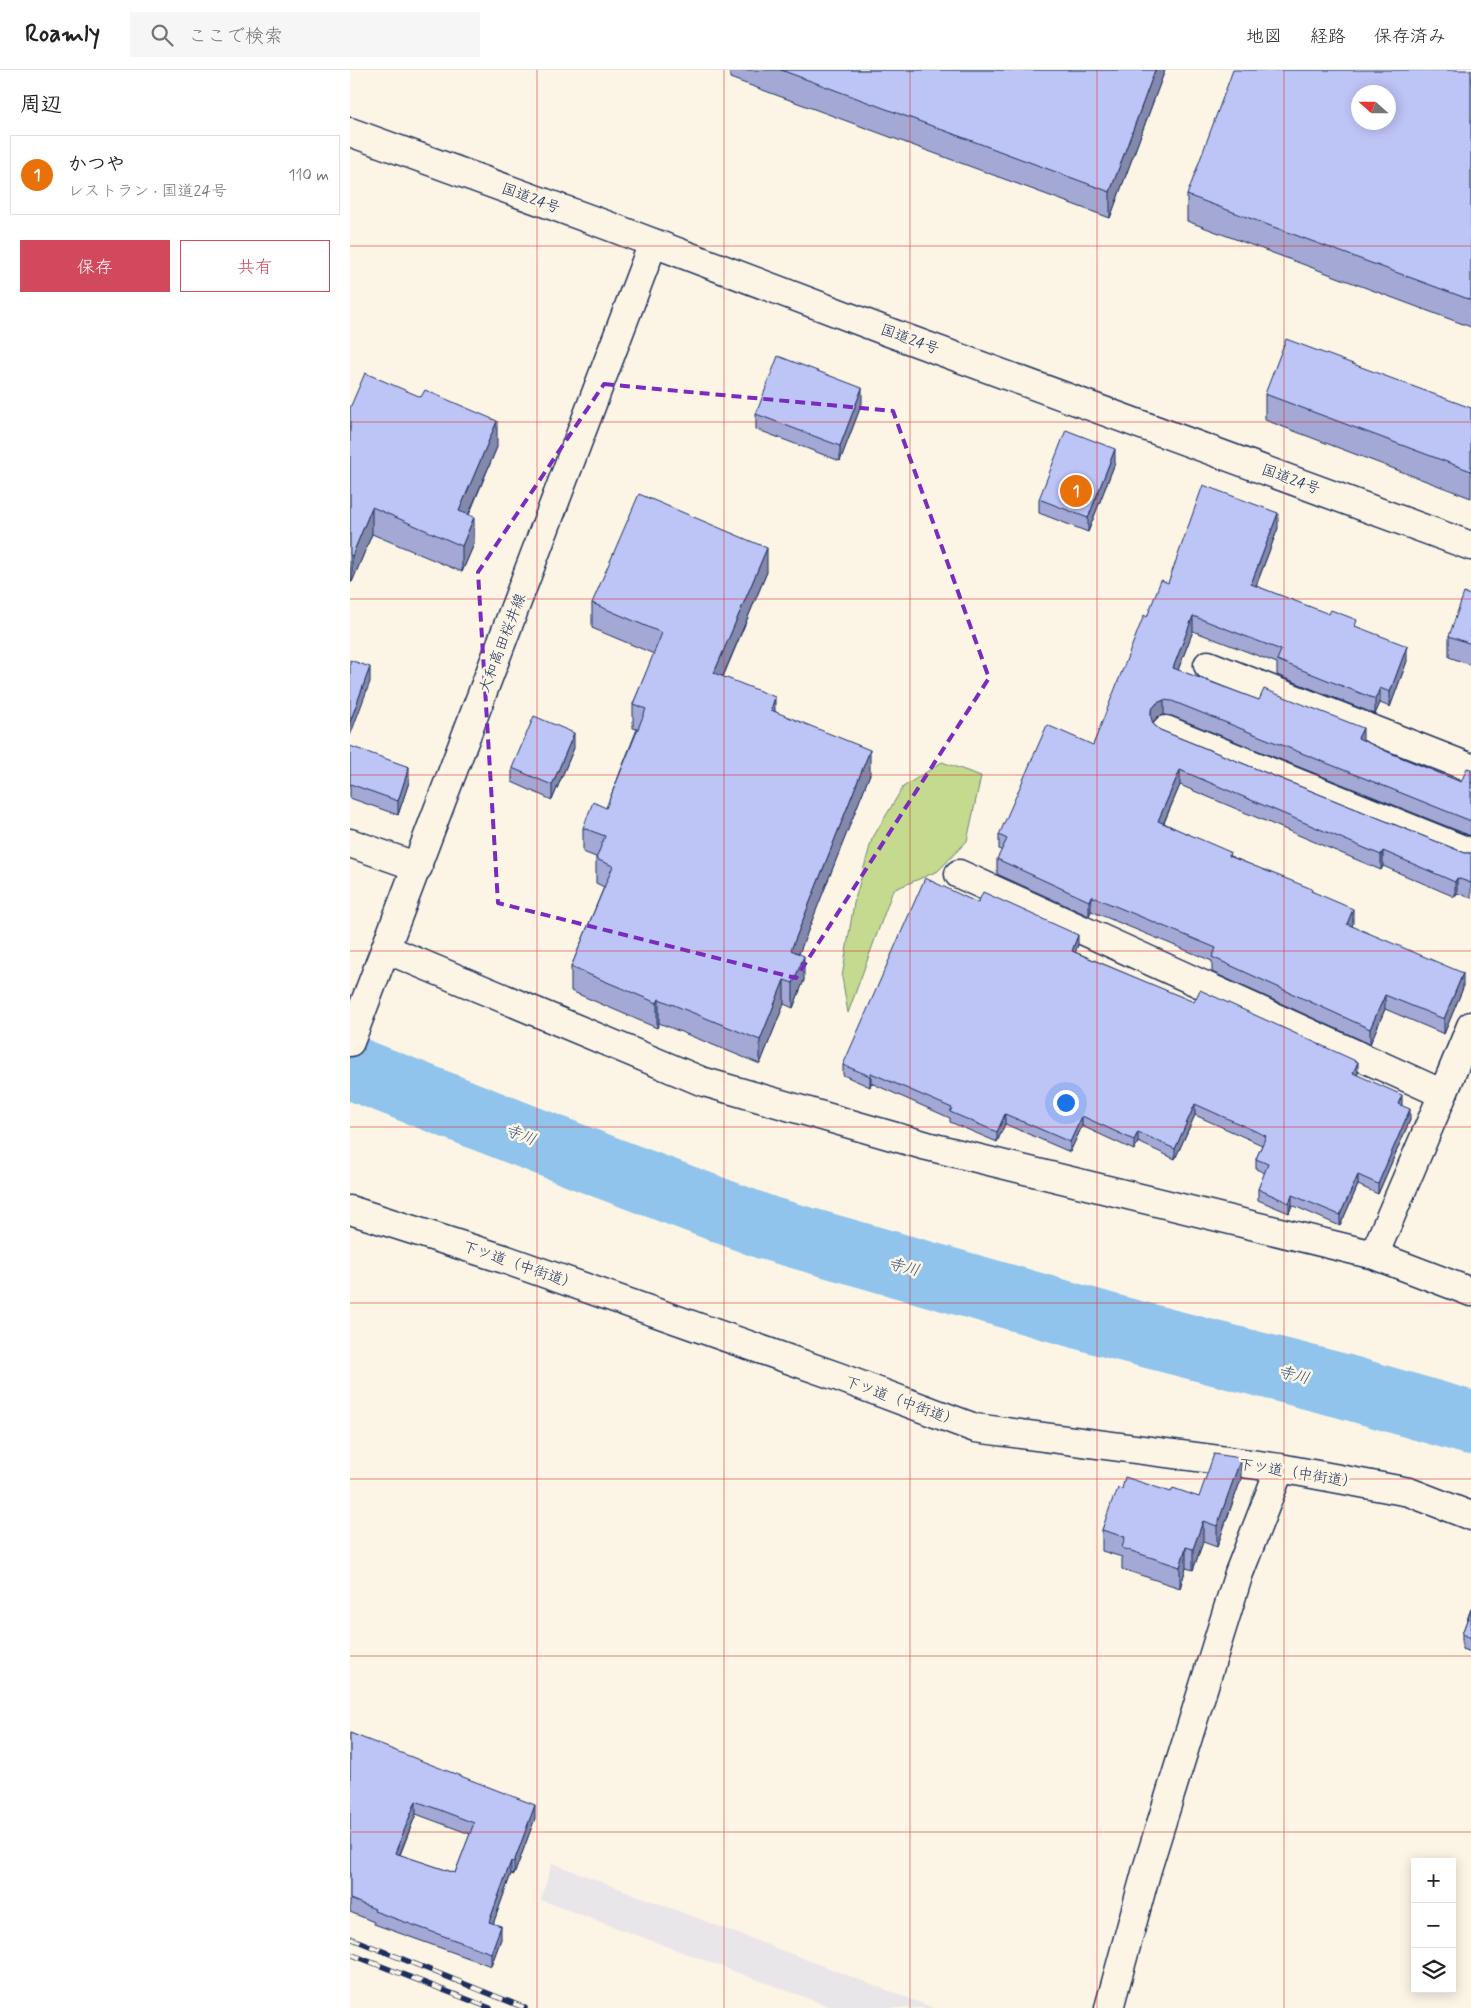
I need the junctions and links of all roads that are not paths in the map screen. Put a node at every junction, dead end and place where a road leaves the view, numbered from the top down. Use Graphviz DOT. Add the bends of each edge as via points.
graph roads {
  1 [pos="350,132"];
  2 [pos="654,243"];
  3 [pos="1471,546"];
  4 [pos="1208,665"];
  5 [pos="1166,730"];
  6 [pos="1471,768"];
  7 [pos="350,843"];
  8 [pos="1471,853"];
  9 [pos="418,866"];
  10 [pos="959,874"];
  11 [pos="382,960"];
  12 [pos="1471,1026"];
  13 [pos="350,1042"];
  14 [pos="1444,1094"];
  15 [pos="350,1210"];
  16 [pos="1374,1254"];
  17 [pos="1471,1292"];
  18 [pos="1280,1468"];
  19 [pos="1471,1516"];
  20 [pos="1109,2008"];
  1 -- 2 [label="main road, 国道24号"];
  2 -- 3 [label="main road, 国道24号"];
  2 -- 9 [label="main road, 大和高田桜井線"];
  4 -- 6 [label="main road"];
  5 -- 8 [label="main road"];
  7 -- 9 [label="main road"];
  9 -- 11 [label="main road, 大和高田桜井線"];
  10 -- 14 [label="main road"];
  11 -- 13 [label="main road, 大和高田桜井線"];
  11 -- 16 [label="main road" via="701,1082 927,1146"];
  12 -- 14 [label="main road"];
  14 -- 16 [label="main road"];
  15 -- 18 [label="main road, 下ツ道（中街道）" via="522,1266 975,1428"];
  16 -- 17 [label="main road"];
  18 -- 19 [label="main road, 下ツ道（中街道）" via="1410,1492"];
  18 -- 20 [label="main road" via="1239,1573 1147,1869"];
}
